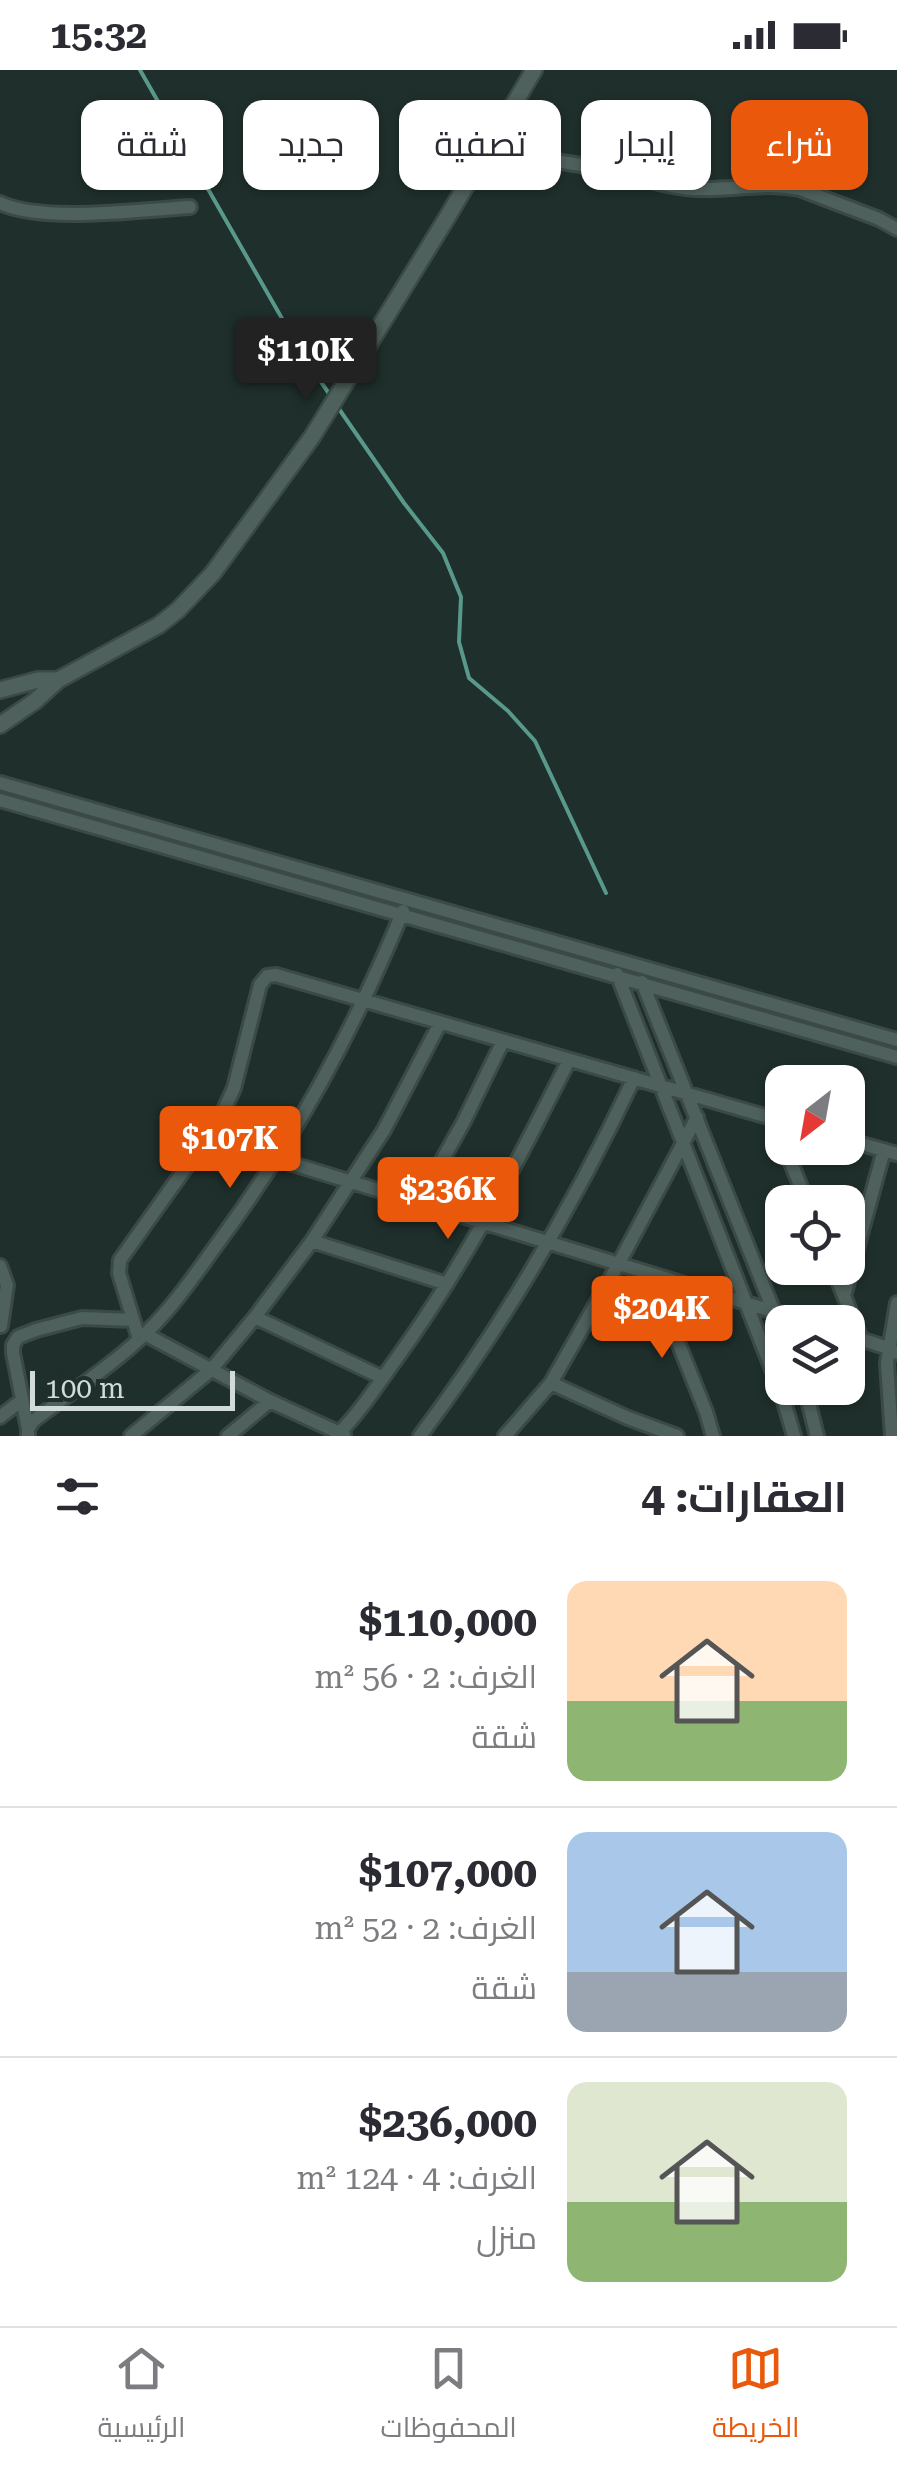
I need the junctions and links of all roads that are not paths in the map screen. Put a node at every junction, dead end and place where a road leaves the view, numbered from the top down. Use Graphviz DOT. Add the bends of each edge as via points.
graph roads {
  1 [pos="534,70"];
  2 [pos="516,100"];
  3 [pos="561,162"];
  4 [pos="462,190"];
  5 [pos="0,204"];
  6 [pos="190,207"];
  7 [pos="897,228"];
  8 [pos="58,680"];
  9 [pos="0,690"];
  10 [pos="0,726"];
  11 [pos="0,783"];
  12 [pos="0,800"];
  13 [pos="408,899"];
  14 [pos="401,915"];
  15 [pos="611,958"];
  16 [pos="636,965"];
  17 [pos="618,978"];
  18 [pos="644,985"];
  19 [pos="365,1001"];
  20 [pos="440,1022"];
  21 [pos="503,1040"];
  22 [pos="897,1040"];
  23 [pos="897,1057"];
  24 [pos="568,1060"];
  25 [pos="634,1078"];
  26 [pos="661,1086"];
  27 [pos="687,1094"];
  28 [pos="765,1116"];
  29 [pos="696,1117"];
  30 [pos="208,1138"];
  31 [pos="683,1142"];
  32 [pos="865,1145"];
  33 [pos="890,1152"];
  34 [pos="278,1160"];
  35 [pos="352,1182"];
  36 [pos="418,1203"];
  37 [pos="484,1224"];
  38 [pos="312,1241"];
  39 [pos="548,1243"];
  40 [pos="618,1265"];
  41 [pos="0,1266"];
  42 [pos="650,1275"];
  43 [pos="448,1284"];
  44 [pos="840,1285"];
  45 [pos="844,1296"];
  46 [pos="897,1303"];
  47 [pos="746,1304"];
  48 [pos="772,1305"];
  49 [pos="846,1305"];
  50 [pos="765,1309"];
  51 [pos="254,1317"];
  52 [pos="133,1320"];
  53 [pos="0,1326"];
  54 [pos="142,1336"];
  55 [pos="16,1339"];
  56 [pos="865,1341"];
  57 [pos="892,1350"];
  58 [pos="0,1351"];
  59 [pos="210,1370"];
  60 [pos="383,1378"];
  61 [pos="550,1384"];
  62 [pos="22,1400"];
  63 [pos="270,1401"];
  64 [pos="809,1405"];
  65 [pos="0,1416"];
  66 [pos="28,1432"];
  67 [pos="341,1435"];
  68 [pos="508,1435"];
  69 [pos="130,1436"];
  70 [pos="228,1436"];
  71 [pos="420,1436"];
  72 [pos="677,1436"];
  73 [pos="713,1436"];
  74 [pos="794,1436"];
  75 [pos="816,1436"];
  76 [pos="892,1436"];
  1 -- 2 [label="street"];
  3 -- 7 [label="street" via="681,188 800,189"];
  4 -- 8 [label="street" via="312,437 229,552 159,625"];
  5 -- 6 [label="street" via="46,213"];
  8 -- 9 [label="street"];
  8 -- 10 [label="street"];
  11 -- 13 [label="street"];
  12 -- 14 [label="street"];
  13 -- 14 [label="street"];
  13 -- 15 [label="street"];
  14 -- 17 [label="street"];
  14 -- 19 [label="street"];
  15 -- 16 [label="street"];
  15 -- 17 [label="street"];
  16 -- 18 [label="street"];
  16 -- 22 [label="street"];
  17 -- 18 [label="street"];
  17 -- 26 [label="street"];
  18 -- 23 [label="street"];
  18 -- 27 [label="street"];
  19 -- 20 [label="street"];
  19 -- 30 [label="street" via="276,976 264,979 234,1088"];
  19 -- 34 [label="street"];
  20 -- 21 [label="street"];
  20 -- 35 [label="street"];
  21 -- 24 [label="street"];
  21 -- 36 [label="street"];
  24 -- 25 [label="street"];
  24 -- 37 [label="street"];
  25 -- 26 [label="street"];
  25 -- 39 [label="street"];
  26 -- 27 [label="street"];
  26 -- 31 [label="street"];
  27 -- 28 [label="street"];
  27 -- 29 [label="street"];
  29 -- 31 [label="street"];
  29 -- 48 [label="street"];
  30 -- 34 [label="street"];
  30 -- 52 [label="street" via="122,1254 118,1273"];
  31 -- 40 [label="street"];
  31 -- 47 [label="street"];
  32 -- 33 [label="street"];
  33 -- 45 [label="street"];
  34 -- 35 [label="street"];
  34 -- 54 [label="street"];
  35 -- 36 [label="street"];
  35 -- 38 [label="street"];
  36 -- 37 [label="street"];
  37 -- 39 [label="street"];
  37 -- 43 [label="street"];
  38 -- 43 [label="street"];
  38 -- 51 [label="street"];
  39 -- 40 [label="street"];
  39 -- 71 [label="street"];
  40 -- 42 [label="street"];
  40 -- 61 [label="street"];
  41 -- 53 [label="street" via="6,1284"];
  42 -- 47 [label="street"];
  42 -- 73 [label="street"];
  43 -- 60 [label="street"];
  44 -- 45 [label="street"];
  45 -- 49 [label="street"];
  46 -- 57 [label="street"];
  47 -- 50 [label="street"];
  47 -- 74 [label="street"];
  51 -- 59 [label="street"];
  51 -- 60 [label="street"];
  52 -- 54 [label="street"];
  52 -- 55 [label="street" via="82,1318"];
  53 -- 55 [label="street"];
  54 -- 59 [label="street"];
  54 -- 66 [label="street" via="33,1421"];
  55 -- 58 [label="street"];
  55 -- 62 [label="street"];
  56 -- 57 [label="street"];
  57 -- 76 [label="street"];
  59 -- 63 [label="street"];
  59 -- 69 [label="street"];
  60 -- 67 [label="street"];
  61 -- 68 [label="street"];
  61 -- 72 [label="street"];
  62 -- 65 [label="street"];
  62 -- 66 [label="street"];
  63 -- 67 [label="street"];
  63 -- 70 [label="street"];
  64 -- 75 [label="street"];
}
